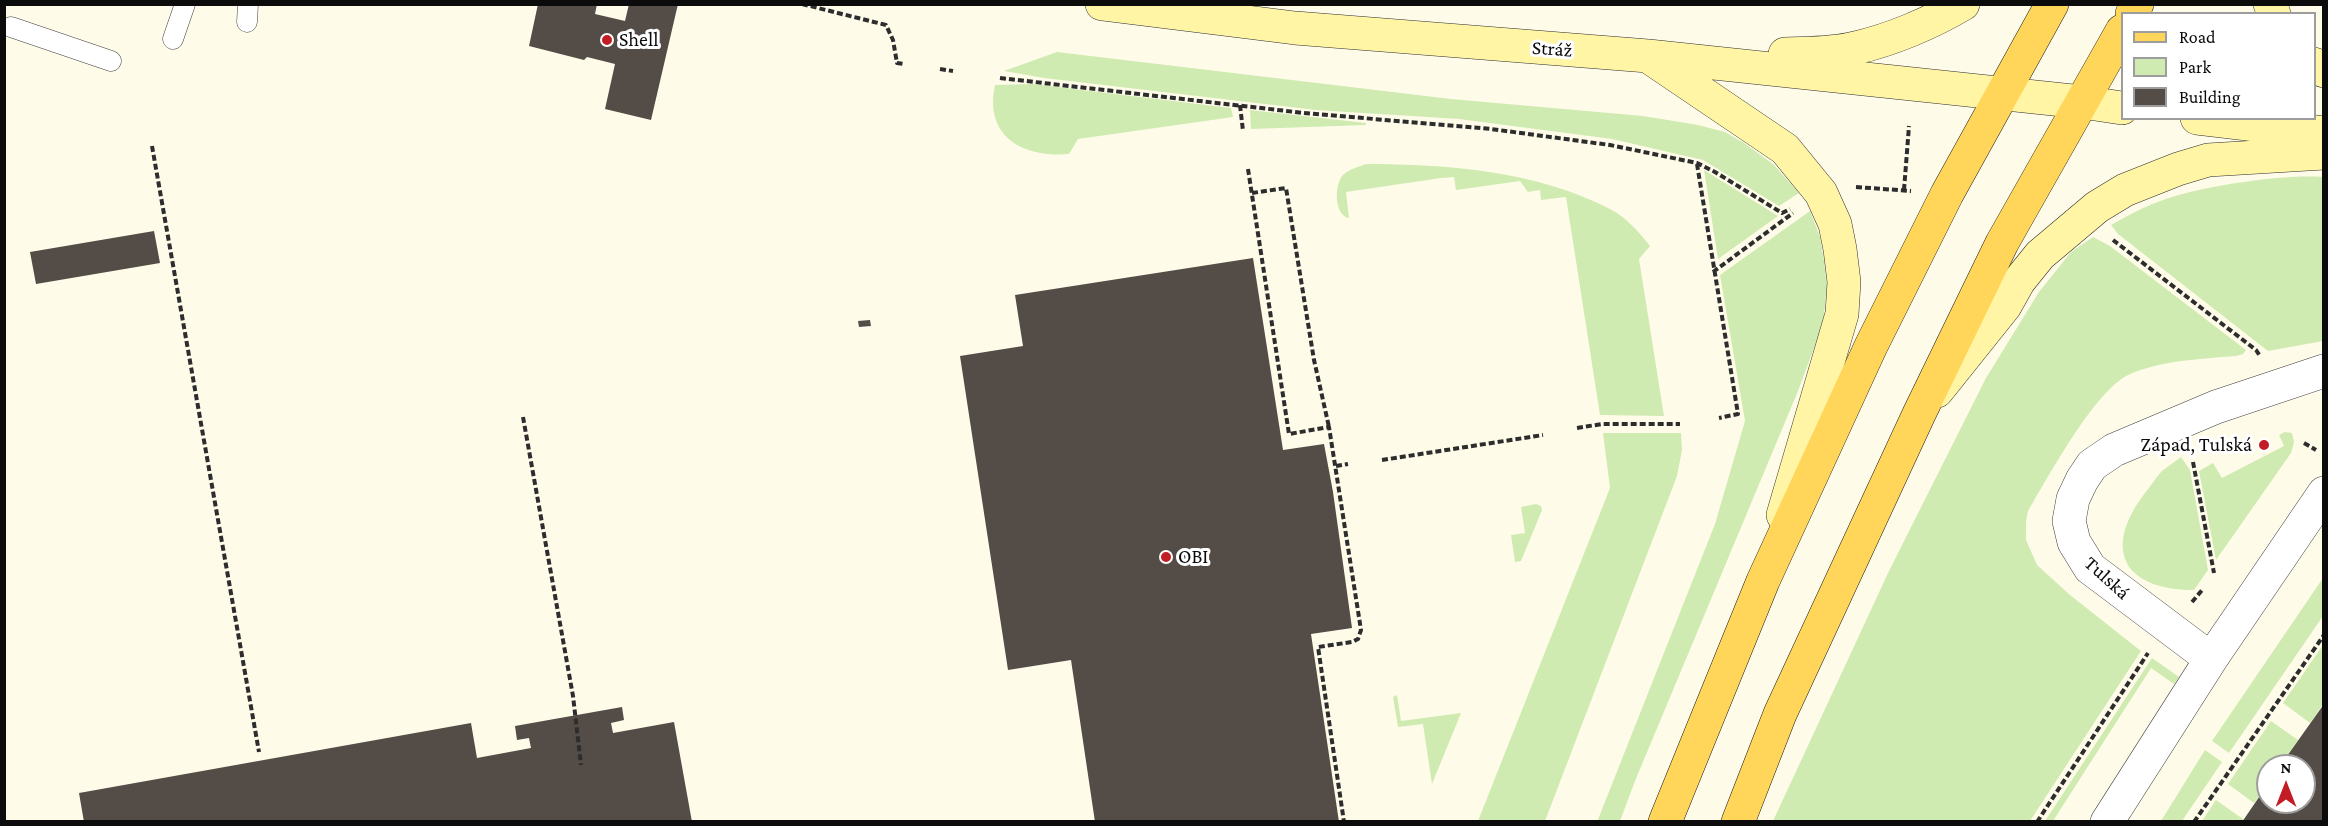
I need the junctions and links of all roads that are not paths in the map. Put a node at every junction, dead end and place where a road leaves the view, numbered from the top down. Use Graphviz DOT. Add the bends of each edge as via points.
graph roads {
  1 [pos="184,4"];
  2 [pos="1102,4"];
  3 [pos="1963,4"];
  4 [pos="2052,4"];
  5 [pos="11,27"];
  6 [pos="2121,32"];
  7 [pos="173,39"];
  8 [pos="1648,56"];
  9 [pos="111,61"];
  10 [pos="2002,94"];
  11 [pos="2082,102"];
  12 [pos="2121,108"];
  13 [pos="2214,120"];
  14 [pos="2324,133"];
  15 [pos="2324,153"];
  16 [pos="2324,371"];
  17 [pos="1919,414"];
  18 [pos="2324,493"];
  19 [pos="1763,581"];
  20 [pos="2211,659"];
  21 [pos="1665,822"];
  22 [pos="1738,822"];
  23 [pos="2107,822"];
  1 -- 7 [label="lane"];
  2 -- 8 [label="street, Stráž" via="1306,29"];
  3 -- 8 [label="street" via="1892,37 1853,49 1805,54"];
  4 -- 10 [label="main road"];
  5 -- 9 [label="lane"];
  6 -- 11 [label="main road"];
  8 -- 10 [label="street, Stráž"];
  8 -- 19 [label="street" via="1785,149 1821,193 1835,224 1844,282 1842,314"];
  10 -- 11 [label="street, Stráž"];
  10 -- 19 [label="main road" via="1871,346"];
  11 -- 12 [label="street, Stráž"];
  11 -- 17 [label="main road" via="2002,243"];
  13 -- 14 [label="street"];
  15 -- 17 [label="street" via="2208,160 2125,190 2097,207 2040,255 2005,306"];
  16 -- 20 [label="street, Tulská" via="2216,407 2114,450 2092,465 2073,499 2071,531 2091,568"];
  17 -- 22 [label="main road" via="1780,714"];
  18 -- 20 [label="street"];
  19 -- 21 [label="main road"];
  20 -- 23 [label="street"];
}
